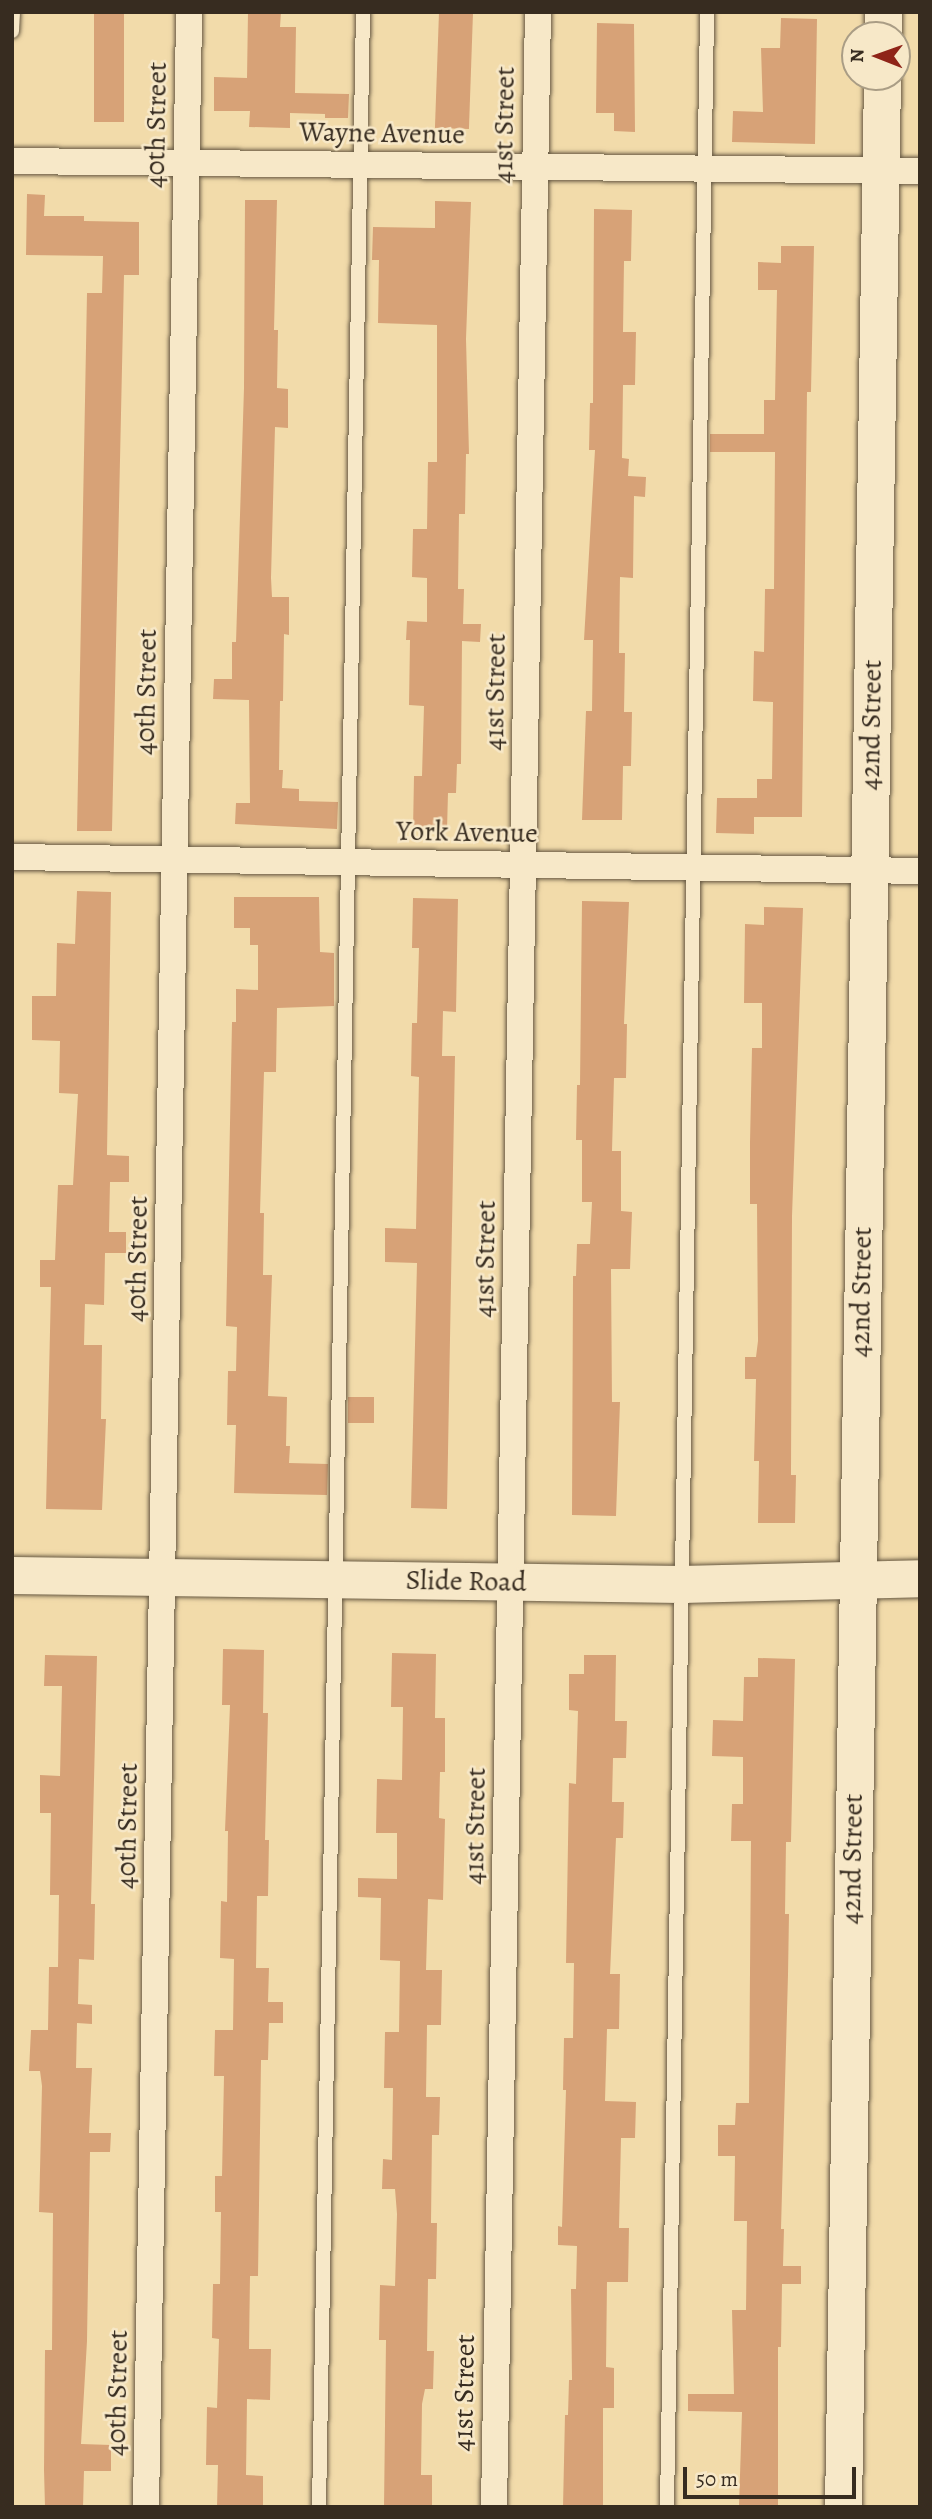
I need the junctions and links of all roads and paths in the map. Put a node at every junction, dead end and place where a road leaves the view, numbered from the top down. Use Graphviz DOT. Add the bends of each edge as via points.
graph roads {
  1 [pos="13,12"];
  2 [pos="190,12"];
  3 [pos="363,12"];
  4 [pos="538,12"];
  5 [pos="707,12"];
  6 [pos="12,31"];
  7 [pos="882,91"];
  8 [pos="12,161"];
  9 [pos="187,162"];
  10 [pos="360,164"];
  11 [pos="535,166"];
  12 [pos="705,168"];
  13 [pos="880,170"];
  14 [pos="920,171"];
  15 [pos="12,857"];
  16 [pos="175,859"];
  17 [pos="348,862"];
  18 [pos="523,865"];
  19 [pos="692,867"];
  20 [pos="868,870"];
  21 [pos="920,871"];
  22 [pos="12,1575"];
  23 [pos="163,1577"];
  24 [pos="920,1578"];
  25 [pos="334,1580"];
  26 [pos="856,1580"];
  27 [pos="510,1582"];
  28 [pos="681,1584"];
  29 [pos="146,2507"];
  30 [pos="319,2507"];
  31 [pos="494,2507"];
  32 [pos="667,2507"];
  33 [pos="843,2507"];
  1 -- 6 [label="lane"];
  2 -- 9 [label="street, 40th Street"];
  3 -- 10 [label="lane"];
  4 -- 11 [label="street, 41st Street"];
  5 -- 12 [label="lane"];
  7 -- 13 [label="street, 42nd Street"];
  8 -- 9 [label="street, Wayne Avenue"];
  9 -- 10 [label="street, Wayne Avenue"];
  9 -- 16 [label="street, 40th Street"];
  10 -- 11 [label="street, Wayne Avenue"];
  10 -- 17 [label="lane"];
  11 -- 12 [label="street, Wayne Avenue"];
  11 -- 18 [label="street, 41st Street"];
  12 -- 13 [label="street, Wayne Avenue"];
  12 -- 19 [label="lane"];
  13 -- 14 [label="street, Wayne Avenue"];
  13 -- 20 [label="street, 42nd Street"];
  15 -- 16 [label="street, York Avenue"];
  16 -- 17 [label="street, York Avenue"];
  16 -- 23 [label="street, 40th Street"];
  17 -- 18 [label="street, York Avenue"];
  17 -- 25 [label="lane"];
  18 -- 19 [label="street, York Avenue"];
  18 -- 27 [label="street, 41st Street"];
  19 -- 20 [label="street, York Avenue"];
  19 -- 28 [label="lane"];
  20 -- 21 [label="street, York Avenue"];
  20 -- 26 [label="street, 42nd Street"];
  22 -- 23 [label="street, Slide Road"];
  23 -- 25 [label="street, Slide Road"];
  23 -- 29 [label="street, 40th Street"];
  24 -- 26 [label="street, Slide Road"];
  25 -- 27 [label="street, Slide Road"];
  25 -- 30 [label="lane"];
  26 -- 28 [label="street, Slide Road"];
  26 -- 33 [label="street, 42nd Street"];
  27 -- 28 [label="street, Slide Road"];
  27 -- 31 [label="street, 41st Street"];
  28 -- 32 [label="lane"];
}
